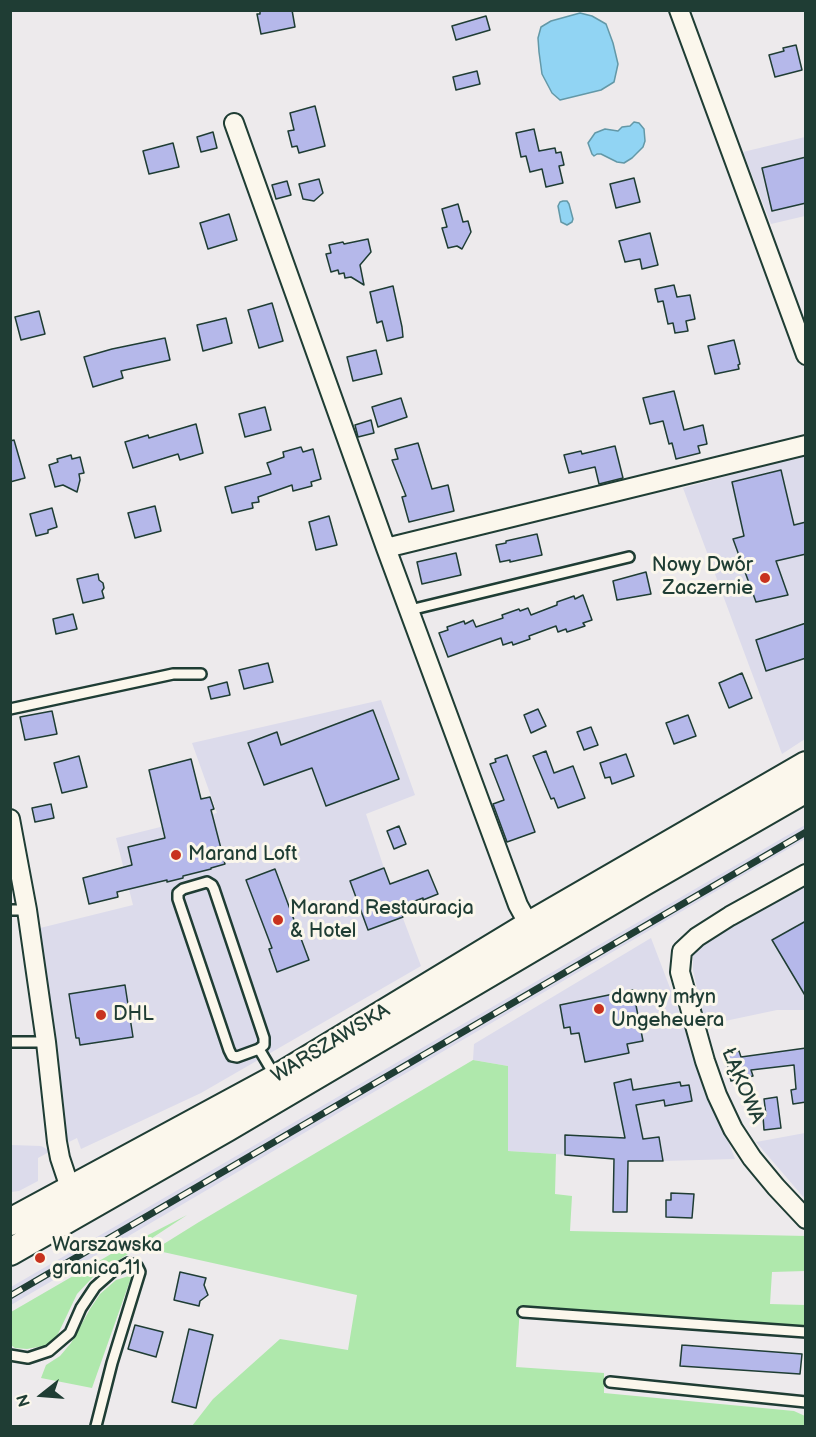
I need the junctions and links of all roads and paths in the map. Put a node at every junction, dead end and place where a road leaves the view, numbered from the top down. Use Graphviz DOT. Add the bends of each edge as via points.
graph roads {
  1 [pos="679,10"];
  2 [pos="234,123"];
  3 [pos="806,355"];
  4 [pos="806,445"];
  5 [pos="386,548"];
  6 [pos="629,557"];
  7 [pos="410,610"];
  8 [pos="201,674"];
  9 [pos="10,708"];
  10 [pos="806,765"];
  11 [pos="806,789"];
  12 [pos="11,819"];
  13 [pos="645,870"];
  14 [pos="806,874"];
  15 [pos="19,910"];
  16 [pos="529,925"];
  17 [pos="10,1042"];
  18 [pos="46,1042"];
  19 [pos="259,1049"];
  20 [pos="276,1078"];
  21 [pos="71,1188"];
  22 [pos="82,1211"];
  23 [pos="806,1219"];
  24 [pos="10,1222"];
  25 [pos="10,1252"];
  26 [pos="523,1312"];
  27 [pos="806,1332"];
  28 [pos="10,1355"];
  29 [pos="610,1382"];
  30 [pos="806,1402"];
  31 [pos="96,1426"];
  1 -- 3 [label="street"];
  2 -- 5 [label="street"];
  4 -- 5 [label="street"];
  5 -- 7 [label="street"];
  6 -- 7 [label="lane"];
  7 -- 16 [label="street" via="518,905"];
  8 -- 9 [label="lane" via="173,674"];
  10 -- 13 [label="main road"];
  11 -- 13 [label="main road"];
  12 -- 15 [label="street"];
  13 -- 16 [label="main road, WARSZAWSKA"];
  13 -- 22 [label="main road, WARSZAWSKA" via="227,1128"];
  14 -- 23 [label="street, ŁĄKOWA" via="697,937 682,951 680,972 705,1061 734,1129 752,1158"];
  15 -- 18 [label="street"];
  16 -- 20 [label="main road, WARSZAWSKA"];
  17 -- 18 [label="lane"];
  18 -- 21 [label="street" via="57,1142"];
  19 -- 19 [label="lane" via="264,1038 214,888 204,882 183,889 178,899 229,1050 237,1057"];
  19 -- 20 [label="lane"];
  20 -- 21 [label="main road, WARSZAWSKA"];
  21 -- 22 [label="street"];
  21 -- 24 [label="main road, WARSZAWSKA"];
  22 -- 25 [label="main road, WARSZAWSKA"];
  26 -- 27 [label="lane"];
  28 -- 31 [label="lane" via="28,1358 49,1351 70,1333 95,1287 128,1263 137,1266 140,1272"];
  29 -- 30 [label="lane"];
}
